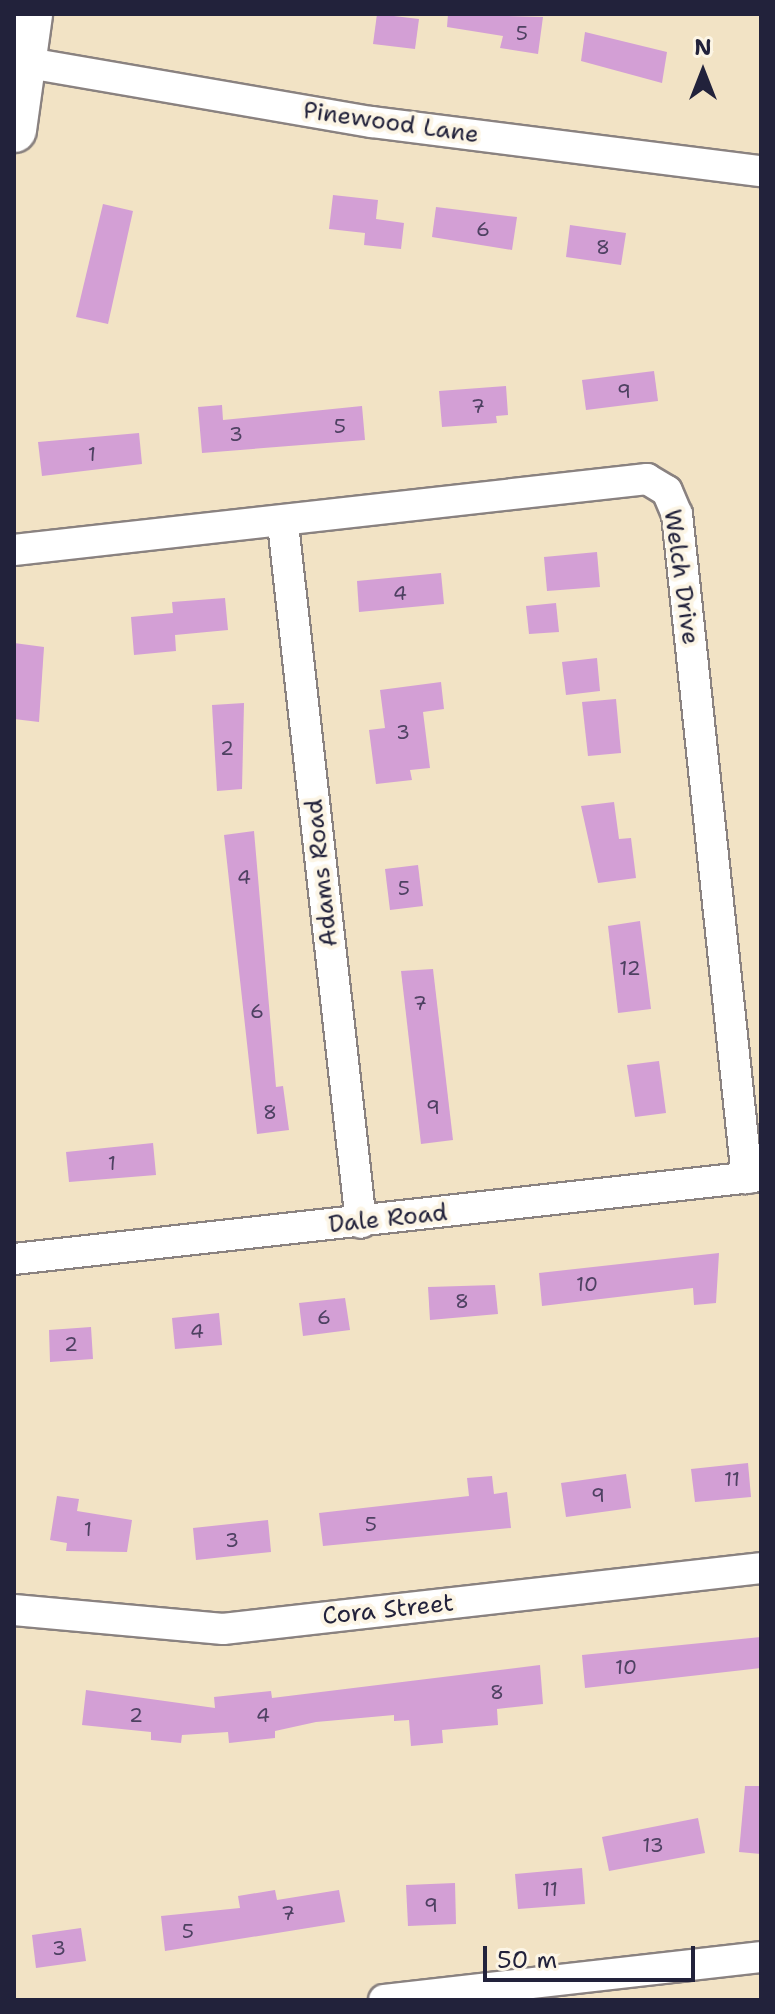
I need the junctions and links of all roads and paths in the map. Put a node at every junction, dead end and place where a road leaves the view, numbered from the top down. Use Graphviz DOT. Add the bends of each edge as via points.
graph roads {
  1 [pos="30,14"];
  2 [pos="23,62"];
  3 [pos="14,130"];
  4 [pos="761,171"];
  5 [pos="283,524"];
  6 [pos="14,550"];
  7 [pos="754,1177"];
  8 [pos="361,1223"];
  9 [pos="14,1259"];
  10 [pos="761,1568"];
  11 [pos="14,1610"];
  12 [pos="761,1957"];
  13 [pos="384,2000"];
  1 -- 2 [label="main road"];
  2 -- 3 [label="main road"];
  2 -- 4 [label="street, Pinewood Lane" via="372,122"];
  5 -- 6 [label="street, Welch Drive"];
  5 -- 7 [label="street, Welch Drive" via="647,479 667,491 677,514"];
  5 -- 8 [label="street, Adams Road"];
  7 -- 8 [label="street, Dale Road"];
  8 -- 9 [label="street, Dale Road"];
  10 -- 11 [label="street, Cora Street" via="223,1629"];
  12 -- 13 [label="street"];
}
